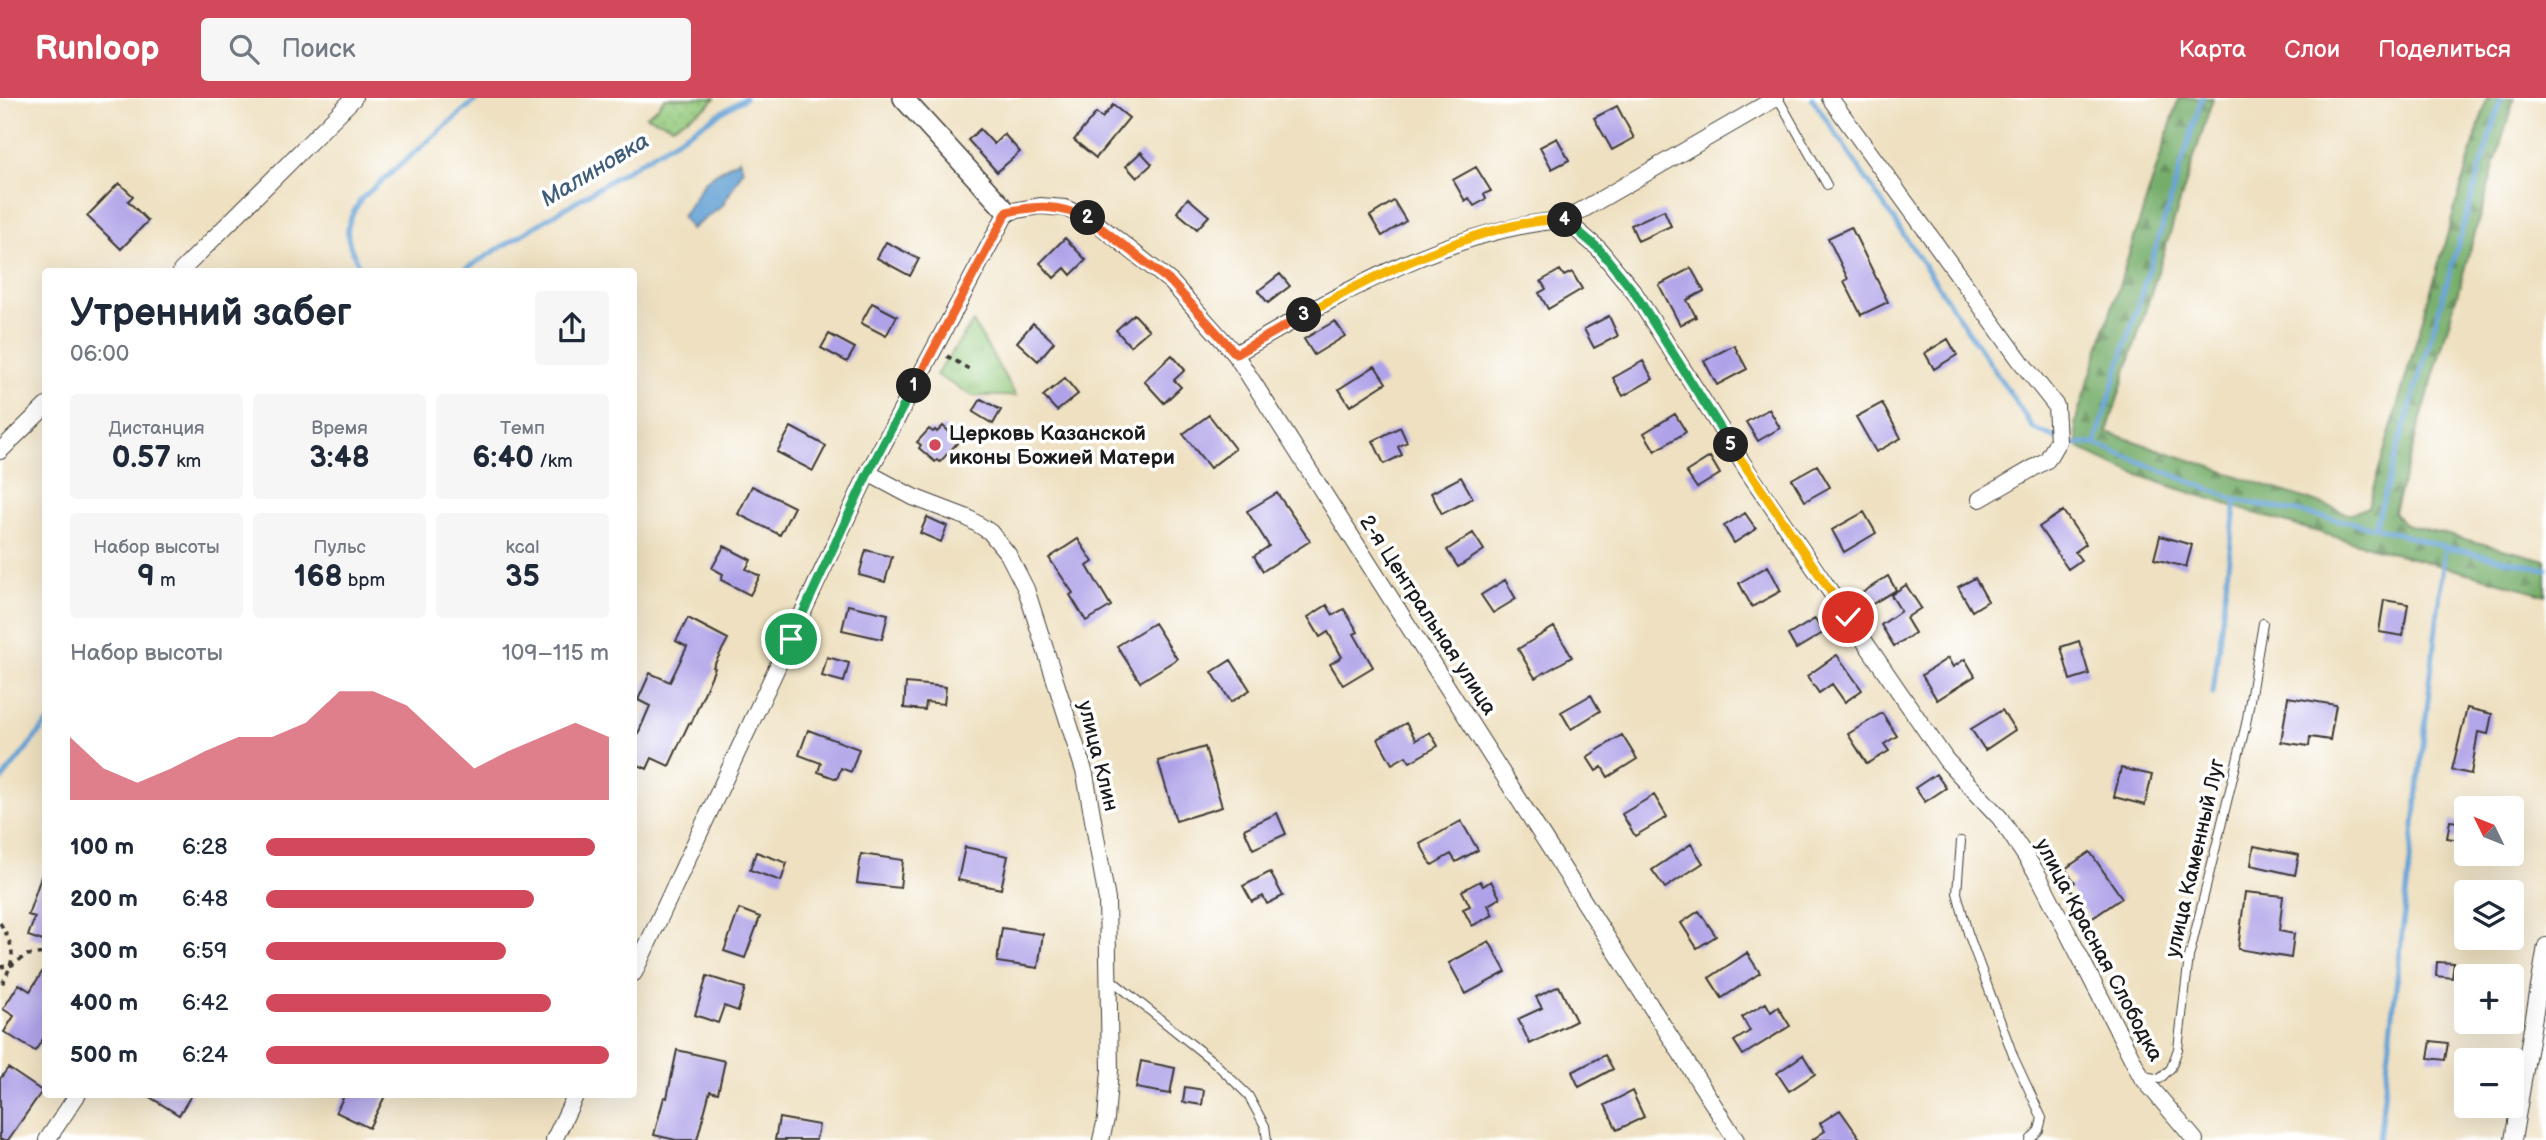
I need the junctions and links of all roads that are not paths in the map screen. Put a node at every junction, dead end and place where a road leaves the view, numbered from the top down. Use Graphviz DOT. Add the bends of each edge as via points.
graph roads {
  1 [pos="354,98"];
  2 [pos="903,98"];
  3 [pos="1777,98"];
  4 [pos="1830,98"];
  5 [pos="1827,184"];
  6 [pos="1007,212"];
  7 [pos="1565,220"];
  8 [pos="184,268"];
  9 [pos="1236,354"];
  10 [pos="42,410"];
  11 [pos="0,451"];
  12 [pos="868,473"];
  13 [pos="1980,499"];
  14 [pos="2263,623"];
  15 [pos="1961,841"];
  16 [pos="2546,946"];
  17 [pos="637,967"];
  18 [pos="1109,978"];
  19 [pos="2141,1076"];
  20 [pos="75,1098"];
  21 [pos="574,1098"];
  22 [pos="47,1140"];
  23 [pos="554,1140"];
  24 [pos="1101,1140"];
  25 [pos="1267,1140"];
  26 [pos="1736,1140"];
  27 [pos="2030,1140"];
  28 [pos="2196,1140"];
  29 [pos="2513,1140"];
  1 -- 8 [label="street"];
  2 -- 6 [label="street"];
  3 -- 5 [label="lane"];
  3 -- 7 [label="street"];
  4 -- 13 [label="street" via="2056,407 2059,442 2047,460"];
  6 -- 9 [label="street, 2-я Центральная улица" via="1040,206 1065,208 1094,221 1171,282"];
  6 -- 12 [label="street"];
  7 -- 9 [label="street" via="1492,231 1428,255 1339,295"];
  7 -- 19 [label="street, улица Красная Слободка" via="1599,249 1634,292 1749,473 1946,760 2000,818 2038,875"];
  9 -- 26 [label="street, 2-я Центральная улица"];
  10 -- 11 [label="street"];
  12 -- 17 [label="street"];
  12 -- 18 [label="street, улица Клин" via="990,532 1026,589 1085,774 1107,900"];
  14 -- 19 [label="lane, улица Каменный Луг" via="2230,797 2189,957 2178,1049 2171,1068 2160,1079"];
  15 -- 27 [label="lane" via="1960,906 2014,1058 2042,1118"];
  16 -- 29 [label="street"];
  18 -- 24 [label="street, улица Клин" via="1110,1070"];
  18 -- 25 [label="lane" via="1248,1094"];
  19 -- 28 [label="street, улица Красная Слободка"];
  20 -- 22 [label="street"];
  21 -- 23 [label="street"];
}
